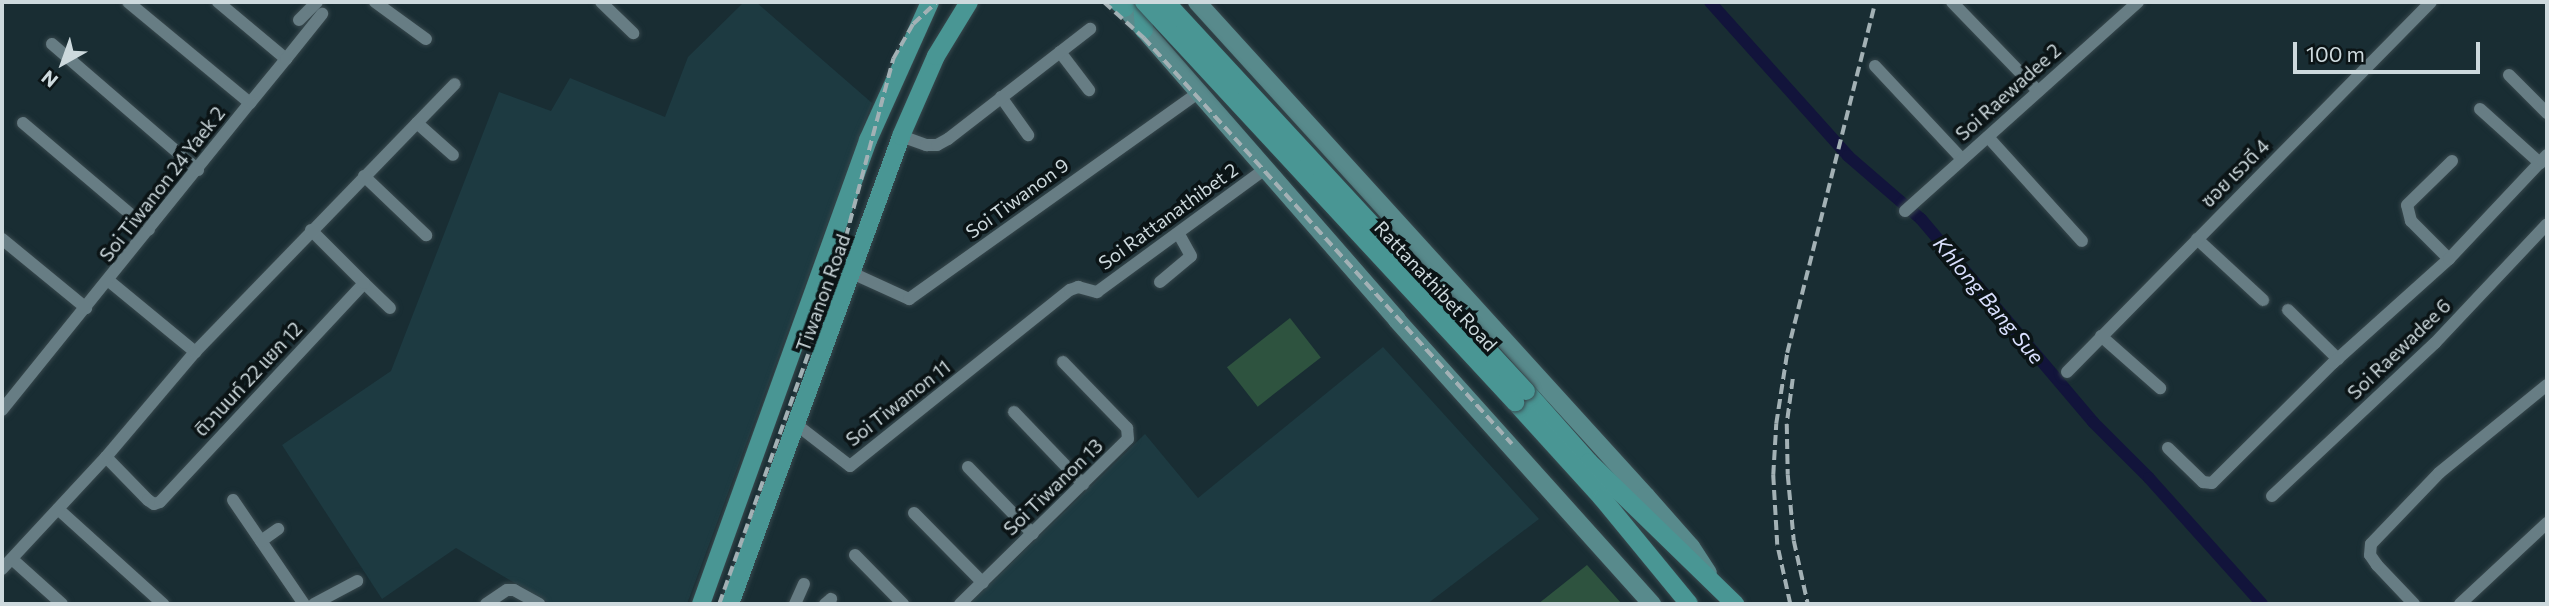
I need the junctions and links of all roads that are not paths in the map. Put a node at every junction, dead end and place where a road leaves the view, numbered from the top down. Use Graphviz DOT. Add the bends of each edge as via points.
graph roads {
  1 [pos="128,2"];
  2 [pos="218,2"];
  3 [pos="375,2"];
  4 [pos="601,2"];
  5 [pos="969,2"];
  6 [pos="1166,2"];
  7 [pos="1197,2"];
  8 [pos="1952,2"];
  9 [pos="2138,2"];
  10 [pos="2431,2"];
  11 [pos="1130,3"];
  12 [pos="926,4"];
  13 [pos="319,8"];
  14 [pos="299,20"];
  15 [pos="1090,29"];
  16 [pos="634,33"];
  17 [pos="426,39"];
  18 [pos="52,44"];
  19 [pos="1242,50"];
  20 [pos="1060,52"];
  21 [pos="286,60"];
  22 [pos="1875,66"];
  23 [pos="2509,75"];
  24 [pos="456,84"];
  25 [pos="1089,90"];
  26 [pos="1197,90"];
  27 [pos="2038,91"];
  28 [pos="1001,97"];
  29 [pos="250,103"];
  30 [pos="2480,109"];
  31 [pos="2547,113"];
  32 [pos="23,123"];
  33 [pos="418,123"];
  34 [pos="1028,135"];
  35 [pos="901,136"];
  36 [pos="1987,137"];
  37 [pos="453,155"];
  38 [pos="1962,159"];
  39 [pos="2543,159"];
  40 [pos="2452,162"];
  41 [pos="1265,169"];
  42 [pos="198,170"];
  43 [pos="364,176"];
  44 [pos="1905,211"];
  45 [pos="2547,224"];
  46 [pos="149,230"];
  47 [pos="311,230"];
  48 [pos="1178,233"];
  49 [pos="426,235"];
  50 [pos="2,239"];
  51 [pos="2197,239"];
  52 [pos="2082,241"];
  53 [pos="2449,259"];
  54 [pos="852,273"];
  55 [pos="109,281"];
  56 [pos="1160,282"];
  57 [pos="364,283"];
  58 [pos="2263,300"];
  59 [pos="86,308"];
  60 [pos="390,308"];
  61 [pos="2288,310"];
  62 [pos="1023,328"];
  63 [pos="800,330"];
  64 [pos="2101,337"];
  65 [pos="828,341"];
  66 [pos="195,352"];
  67 [pos="2338,359"];
  68 [pos="1063,362"];
  69 [pos="2067,372"];
  70 [pos="2547,385"];
  71 [pos="2160,388"];
  72 [pos="1520,397"];
  73 [pos="2,410"];
  74 [pos="1014,412"];
  75 [pos="797,425"];
  76 [pos="2168,448"];
  77 [pos="106,457"];
  78 [pos="968,467"];
  79 [pos="1083,484"];
  80 [pos="2272,496"];
  81 [pos="233,500"];
  82 [pos="58,509"];
  83 [pos="914,513"];
  84 [pos="2547,523"];
  85 [pos="278,529"];
  86 [pos="1033,534"];
  87 [pos="261,541"];
  88 [pos="855,555"];
  89 [pos="12,558"];
  90 [pos="2,569"];
  91 [pos="357,581"];
  92 [pos="1714,582"];
  93 [pos="983,583"];
  94 [pos="804,584"];
  95 [pos="62,604"];
  96 [pos="163,604"];
  97 [pos="304,604"];
  98 [pos="314,604"];
  99 [pos="486,604"];
  100 [pos="540,604"];
  101 [pos="701,604"];
  102 [pos="730,604"];
  103 [pos="795,604"];
  104 [pos="902,604"];
  105 [pos="960,604"];
  106 [pos="1652,604"];
  107 [pos="1689,604"];
  108 [pos="1735,604"];
  109 [pos="2414,604"];
  110 [pos="2460,604"];
  1 -- 29 [label="street, Soi Tiwanon 24 Yaek 2"];
  2 -- 21 [label="street"];
  3 -- 17 [label="street"];
  4 -- 16 [label="street"];
  5 -- 35 [label="main road, Tiwanon Road" via="936,56"];
  6 -- 72 [label="main road, Rattanathibet Road, bridge"];
  7 -- 19 [label="main road, Rattanathibet Road"];
  8 -- 27 [label="street"];
  9 -- 27 [label="street, Soi Raewadee 2"];
  10 -- 51 [label="street, ซอย เรวดี 4"];
  11 -- 26 [label="main road, Rattanathibet Road" via="1144,30"];
  11 -- 72 [label="main road, Rattanathibet Road, bridge"];
  12 -- 63 [label="main road, Tiwanon Road" via="868,140"];
  13 -- 14 [label="street"];
  13 -- 21 [label="street"];
  15 -- 20 [label="street"];
  18 -- 42 [label="street"];
  19 -- 26 [label="main road" via="1215,39 1196,48 1189,68"];
  19 -- 92 [label="main road, Rattanathibet Road" via="1691,547"];
  20 -- 25 [label="street"];
  20 -- 28 [label="street"];
  21 -- 29 [label="street"];
  22 -- 38 [label="street"];
  23 -- 31 [label="street"];
  24 -- 33 [label="street"];
  26 -- 41 [label="main road, Rattanathibet Road"];
  26 -- 54 [label="street, Soi Tiwanon 9" via="909,299"];
  27 -- 36 [label="street, Soi Raewadee 2"];
  28 -- 34 [label="street"];
  28 -- 35 [label="street" via="937,145"];
  29 -- 42 [label="street, Soi Tiwanon 24 Yaek 2"];
  30 -- 39 [label="street"];
  32 -- 46 [label="street"];
  33 -- 37 [label="street"];
  33 -- 43 [label="street"];
  35 -- 54 [label="main road, Tiwanon Road"];
  36 -- 38 [label="street, Soi Raewadee 2"];
  36 -- 52 [label="street"];
  38 -- 44 [label="street, Soi Raewadee 2"];
  39 -- 53 [label="street"];
  40 -- 53 [label="street" via="2407,205 2411,221"];
  41 -- 48 [label="street, Soi Rattanathibet 2"];
  41 -- 106 [label="main road, Rattanathibet Road"];
  42 -- 46 [label="street, Soi Tiwanon 24 Yaek 2"];
  43 -- 47 [label="street"];
  43 -- 49 [label="street"];
  45 -- 80 [label="street, Soi Raewadee 6" via="2435,343"];
  46 -- 55 [label="street, Soi Tiwanon 24 Yaek 2"];
  47 -- 57 [label="street"];
  47 -- 66 [label="street"];
  48 -- 56 [label="street" via="1191,256"];
  48 -- 62 [label="street, Soi Rattanathibet 2" via="1097,292 1075,288"];
  50 -- 59 [label="street"];
  51 -- 58 [label="street"];
  51 -- 64 [label="street, ซอย เรวดี 4"];
  53 -- 67 [label="street"];
  54 -- 65 [label="main road, Tiwanon Road"];
  55 -- 59 [label="street, Soi Tiwanon 24 Yaek 2"];
  55 -- 66 [label="street"];
  57 -- 60 [label="street"];
  57 -- 77 [label="street, ติวานนท์ 22 แยก 12" via="160,502 148,500"];
  59 -- 73 [label="street, Soi Tiwanon 24 Yaek 2"];
  61 -- 67 [label="street"];
  62 -- 75 [label="street, Soi Tiwanon 11" via="850,466"];
  63 -- 65 [label="main road"];
  63 -- 101 [label="main road, Tiwanon Road"];
  64 -- 69 [label="street, ซอย เรวดี 4"];
  64 -- 71 [label="street"];
  65 -- 75 [label="main road, Tiwanon Road"];
  66 -- 77 [label="street"];
  67 -- 76 [label="street" via="2212,483 2203,482"];
  68 -- 79 [label="street, Soi Tiwanon 13" via="1127,428 1125,443"];
  70 -- 109 [label="street" via="2439,473 2371,544 2370,555 2377,565"];
  72 -- 92 [label="main road, Rattanathibet Road"];
  72 -- 107 [label="main road, Rattanathibet Road"];
  74 -- 79 [label="street"];
  75 -- 102 [label="main road, Tiwanon Road"];
  77 -- 82 [label="street"];
  78 -- 86 [label="street"];
  79 -- 86 [label="street, Soi Tiwanon 13"];
  81 -- 87 [label="street"];
  82 -- 89 [label="street"];
  82 -- 96 [label="street"];
  83 -- 93 [label="street"];
  84 -- 110 [label="street"];
  85 -- 87 [label="street"];
  86 -- 93 [label="street, Soi Tiwanon 13"];
  87 -- 97 [label="street"];
  88 -- 104 [label="street"];
  89 -- 90 [label="street"];
  89 -- 95 [label="street"];
  91 -- 98 [label="street"];
  92 -- 108 [label="main road, Rattanathibet Road"];
  93 -- 105 [label="street, Soi Tiwanon 13"];
  94 -- 103 [label="street"];
  99 -- 100 [label="street" via="514,590"];
}
